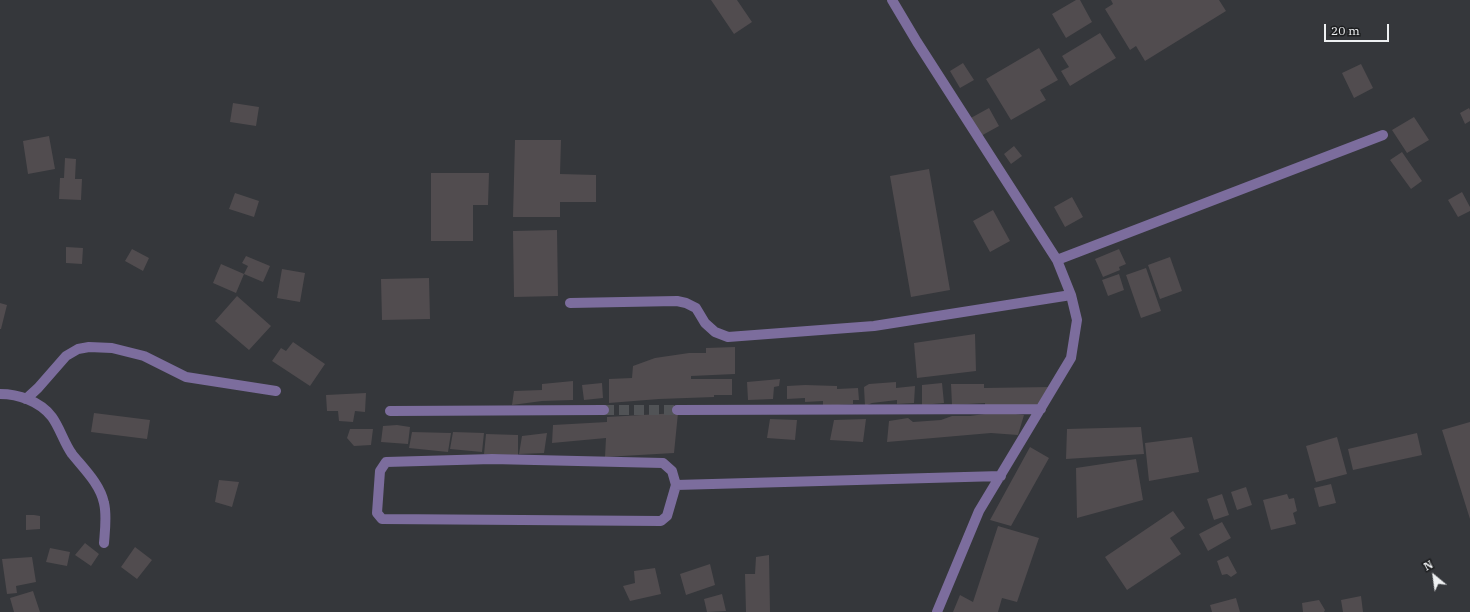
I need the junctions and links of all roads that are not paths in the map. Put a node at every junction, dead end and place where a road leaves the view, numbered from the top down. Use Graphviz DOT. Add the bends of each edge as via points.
graph roads {
  1 [pos="892,0"];
  2 [pos="1383,135"];
  3 [pos="1057,260"];
  4 [pos="1071,295"];
  5 [pos="570,303"];
  6 [pos="276,390"];
  7 [pos="0,394"];
  8 [pos="26,399"];
  9 [pos="1041,409"];
  10 [pos="604,410"];
  11 [pos="677,410"];
  12 [pos="390,411"];
  13 [pos="1001,476"];
  14 [pos="676,485"];
  15 [pos="104,543"];
  16 [pos="937,612"];
  1 -- 3 [label="street"];
  2 -- 3 [label="street"];
  3 -- 4 [label="street"];
  4 -- 5 [label="street" via="874,326 728,338 715,332 705,323 696,308 677,301"];
  4 -- 9 [label="street" via="1077,320 1071,358"];
  6 -- 8 [label="street" via="186,377 144,356 112,348 89,347 78,349 66,356"];
  7 -- 8 [label="street" via="11,394"];
  8 -- 15 [label="street" via="38,404 52,416 71,452 98,488 104,503"];
  9 -- 11 [label="street"];
  9 -- 13 [label="street"];
  10 -- 12 [label="street"];
  13 -- 14 [label="street"];
  13 -- 16 [label="street" via="979,512"];
  14 -- 14 [label="street" via="667,516 661,520 382,519 377,513 380,472 386,462 492,459 664,463 672,471"];
}
